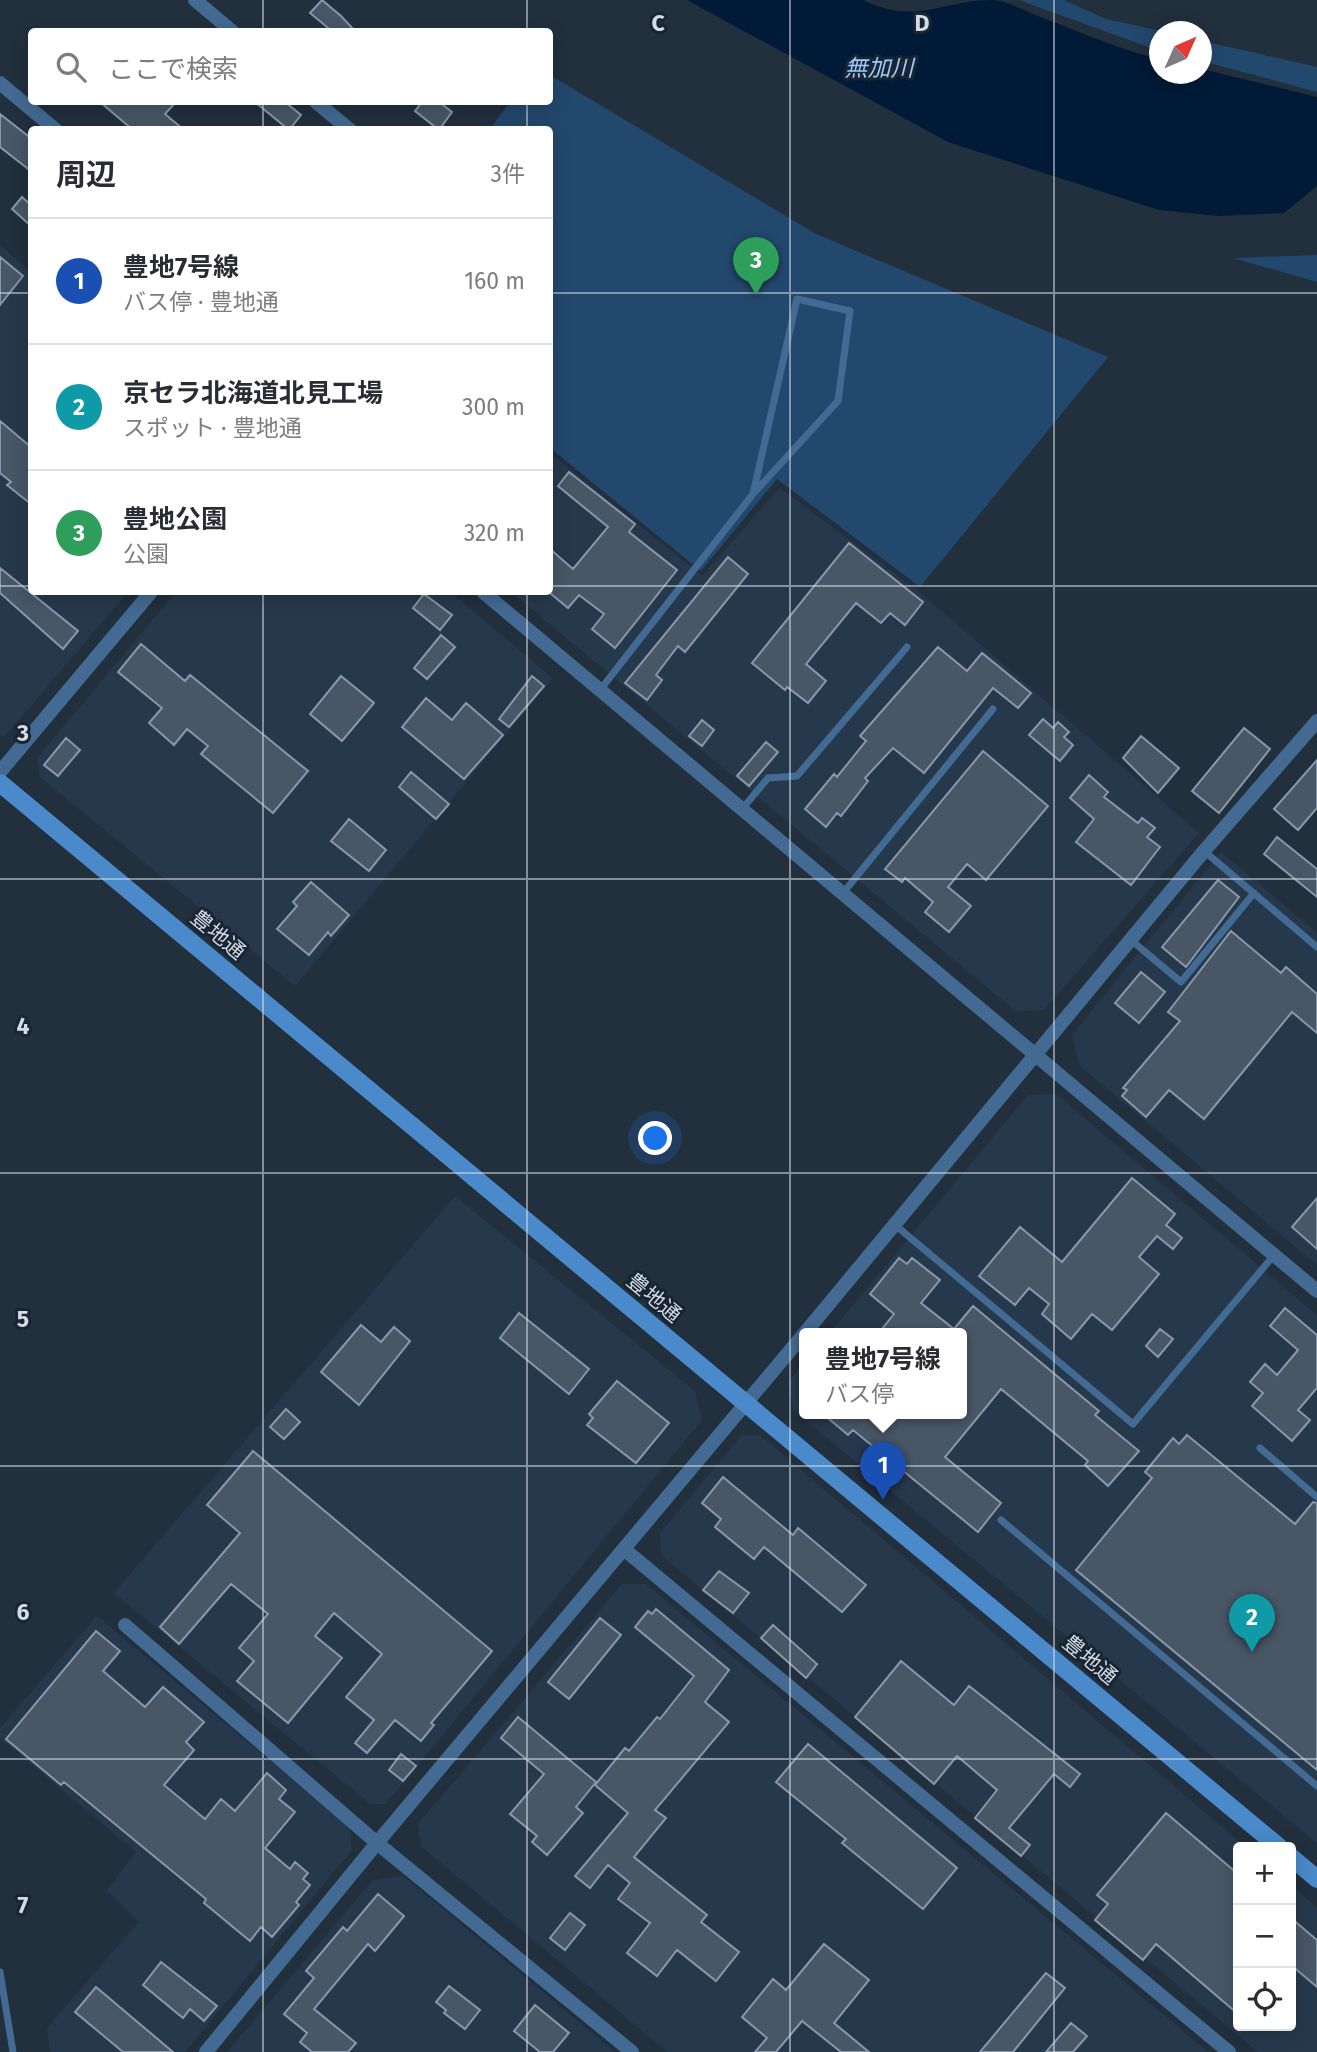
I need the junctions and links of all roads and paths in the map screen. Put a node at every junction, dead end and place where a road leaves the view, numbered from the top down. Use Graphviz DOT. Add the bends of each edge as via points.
graph roads {
  1 [pos="195,0"];
  2 [pos="228,28"];
  3 [pos="0,82"];
  4 [pos="320,105"];
  5 [pos="51,126"];
  6 [pos="345,126"];
  7 [pos="753,494"];
  8 [pos="148,595"];
  9 [pos="487,595"];
  10 [pos="907,648"];
  11 [pos="600,690"];
  12 [pos="993,709"];
  13 [pos="1317,721"];
  14 [pos="0,772"];
  15 [pos="0,783"];
  16 [pos="742,810"];
  17 [pos="1204,851"];
  18 [pos="1254,893"];
  19 [pos="842,894"];
  20 [pos="1130,939"];
  21 [pos="1317,947"];
  22 [pos="1034,1055"];
  23 [pos="894,1225"];
  24 [pos="1274,1255"];
  25 [pos="1316,1289"];
  26 [pos="809,1328"];
  27 [pos="799,1340"];
  28 [pos="746,1404"];
  29 [pos="1260,1448"];
  30 [pos="1317,1497"];
  31 [pos="1002,1520"];
  32 [pos="625,1550"];
  33 [pos="125,1625"];
  34 [pos="1317,1786"];
  35 [pos="1273,1842"];
  36 [pos="377,1843"];
  37 [pos="1296,1861"];
  38 [pos="1317,1879"];
  39 [pos="0,1972"];
  40 [pos="13,2052"];
  41 [pos="206,2052"];
  42 [pos="632,2052"];
  43 [pos="1229,2052"];
  1 -- 2 [label="street"];
  3 -- 5 [label="street"];
  4 -- 6 [label="street"];
  7 -- 7 [label="lane" via="797,299 850,311 838,401"];
  7 -- 11 [label="lane"];
  8 -- 14 [label="street"];
  9 -- 11 [label="street"];
  10 -- 16 [label="lane" via="797,776 768,778"];
  11 -- 16 [label="street"];
  12 -- 19 [label="lane"];
  13 -- 17 [label="street"];
  15 -- 28 [label="main road, 豊地通"];
  16 -- 19 [label="street"];
  17 -- 18 [label="lane"];
  17 -- 20 [label="street"];
  18 -- 20 [label="lane" via="1181,982"];
  18 -- 21 [label="lane"];
  19 -- 22 [label="street"];
  20 -- 22 [label="street"];
  22 -- 23 [label="street"];
  22 -- 24 [label="street"];
  23 -- 24 [label="lane" via="1133,1424"];
  23 -- 26 [label="street"];
  24 -- 25 [label="street"];
  27 -- 28 [label="street"];
  28 -- 32 [label="street"];
  28 -- 35 [label="main road, 豊地通"];
  29 -- 30 [label="lane"];
  31 -- 34 [label="lane"];
  32 -- 36 [label="street"];
  32 -- 43 [label="street"];
  33 -- 36 [label="street"];
  36 -- 41 [label="street"];
  36 -- 42 [label="street"];
  37 -- 38 [label="main road"];
  39 -- 40 [label="lane"];
}
